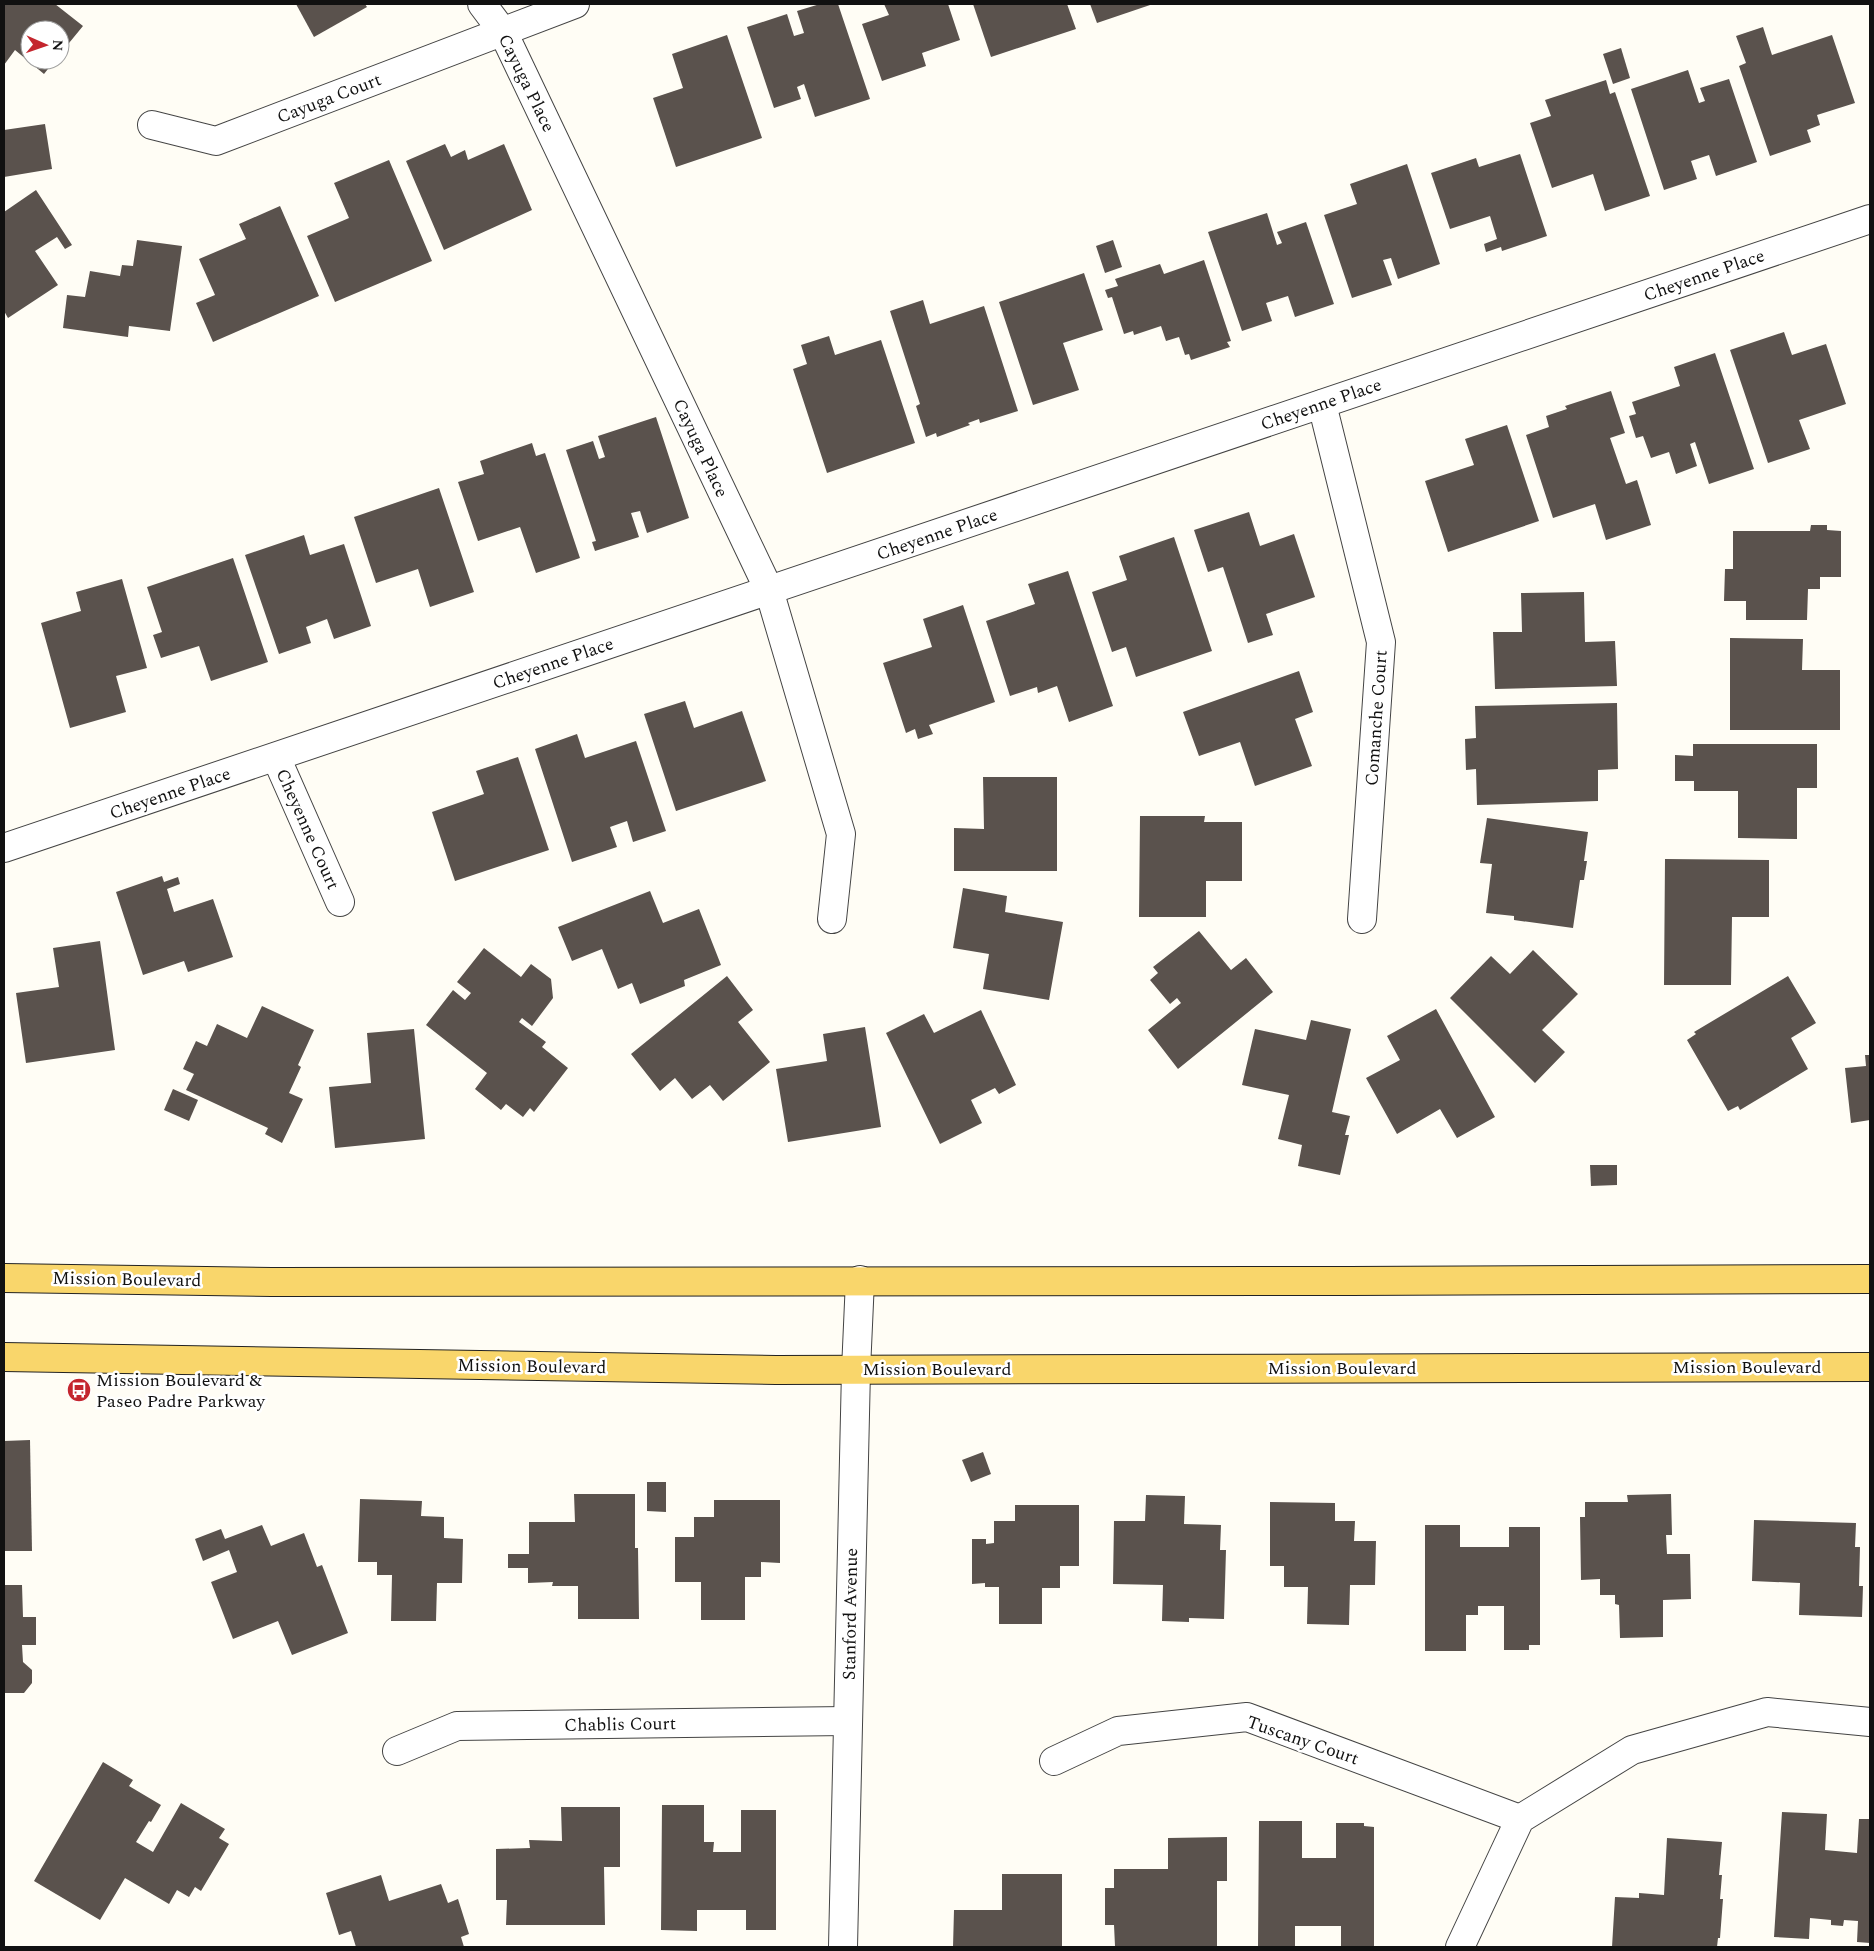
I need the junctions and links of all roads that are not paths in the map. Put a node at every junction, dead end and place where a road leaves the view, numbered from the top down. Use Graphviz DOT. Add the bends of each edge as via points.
graph roads {
  1 [pos="482,4"];
  2 [pos="575,4"];
  3 [pos="504,32"];
  4 [pos="152,125"];
  5 [pos="1870,219"];
  6 [pos="1322,404"];
  7 [pos="769,590"];
  8 [pos="276,757"];
  9 [pos="4,848"];
  10 [pos="340,902"];
  11 [pos="832,919"];
  12 [pos="1362,919"];
  13 [pos="4,1278"];
  14 [pos="1870,1279"];
  15 [pos="860,1280"];
  16 [pos="4,1358"];
  17 [pos="1870,1367"];
  18 [pos="856,1370"];
  19 [pos="847,1721"];
  20 [pos="1870,1722"];
  21 [pos="397,1752"];
  22 [pos="1054,1760"];
  23 [pos="1520,1819"];
  24 [pos="843,1947"];
  25 [pos="1460,1947"];
  1 -- 3 [label="street, Cayuga Place"];
  2 -- 3 [label="street, Cayuga Court"];
  3 -- 4 [label="street, Cayuga Court" via="216,141"];
  3 -- 7 [label="street, Cayuga Place"];
  5 -- 6 [label="street, Cheyenne Place"];
  6 -- 7 [label="street, Cheyenne Place"];
  6 -- 12 [label="street, Comanche Court" via="1381,642"];
  7 -- 8 [label="street, Cheyenne Place"];
  7 -- 11 [label="street, Cayuga Place" via="841,834"];
  8 -- 9 [label="street, Cheyenne Place"];
  8 -- 10 [label="street, Cheyenne Court"];
  13 -- 15 [label="main road, Mission Boulevard" via="272,1282"];
  14 -- 15 [label="main road, Mission Boulevard"];
  15 -- 18 [label="street, Stanford Avenue"];
  16 -- 18 [label="main road, Mission Boulevard"];
  17 -- 18 [label="main road, Mission Boulevard"];
  18 -- 19 [label="street, Stanford Avenue"];
  19 -- 21 [label="street, Chablis Court" via="457,1726"];
  19 -- 24 [label="street, Stanford Avenue"];
  20 -- 23 [label="street" via="1767,1712 1632,1750"];
  22 -- 23 [label="street, Tuscany Court" via="1118,1731 1247,1717"];
  23 -- 25 [label="street"];
}
